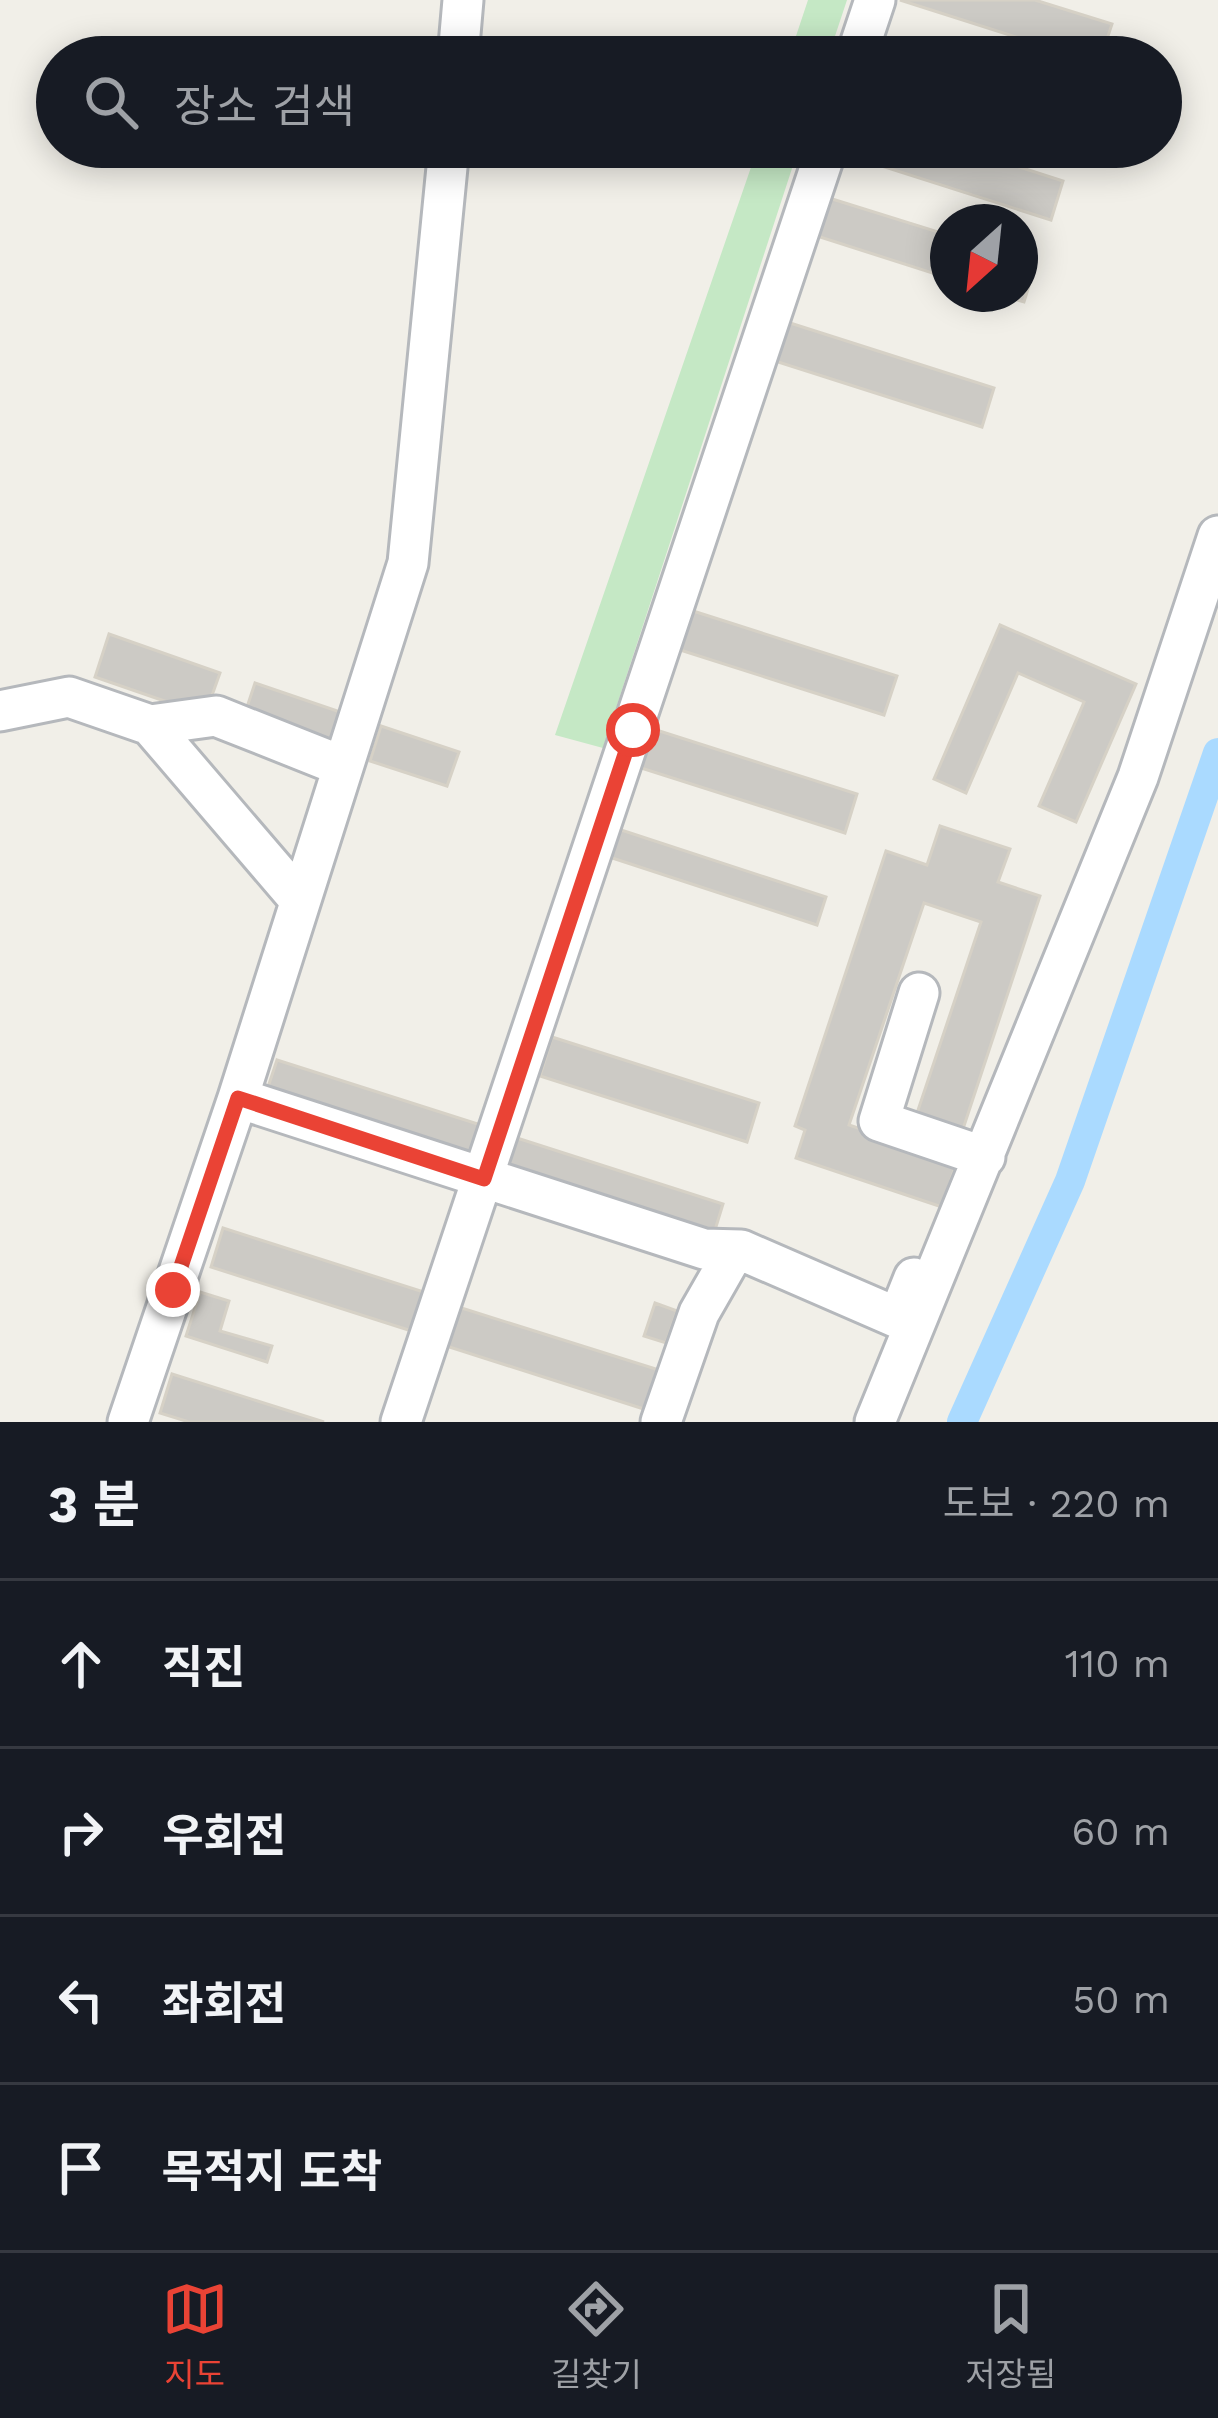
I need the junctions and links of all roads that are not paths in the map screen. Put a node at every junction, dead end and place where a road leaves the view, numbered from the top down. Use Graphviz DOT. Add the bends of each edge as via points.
graph roads {
  1 [pos="464,0"];
  2 [pos="875,0"];
  3 [pos="460,36"];
  4 [pos="863,36"];
  5 [pos="447,168"];
  6 [pos="819,168"];
  7 [pos="1218,536"];
  8 [pos="0,710"];
  9 [pos="150,724"];
  10 [pos="342,766"];
  11 [pos="299,899"];
  12 [pos="919,993"];
  13 [pos="238,1098"];
  14 [pos="976,1154"];
  15 [pos="484,1179"];
  16 [pos="734,1250"];
  17 [pos="128,1422"];
  18 [pos="401,1422"];
  19 [pos="661,1422"];
  20 [pos="875,1422"];
  1 -- 3 [label="street"];
  2 -- 4 [label="street"];
  5 -- 10 [label="street" via="408,563"];
  6 -- 15 [label="street"];
  7 -- 14 [label="street" via="1138,777"];
  8 -- 9 [label="street" via="69,697"];
  9 -- 10 [label="street" via="215,716"];
  9 -- 11 [label="street"];
  10 -- 11 [label="street"];
  11 -- 13 [label="street"];
  12 -- 14 [label="street" via="879,1120"];
  13 -- 15 [label="street"];
  13 -- 17 [label="street"];
  14 -- 16 [label="street" via="898,1318"];
  14 -- 20 [label="street"];
  15 -- 16 [label="street" via="704,1249"];
  15 -- 18 [label="street"];
  16 -- 19 [label="street" via="699,1313"];
}
